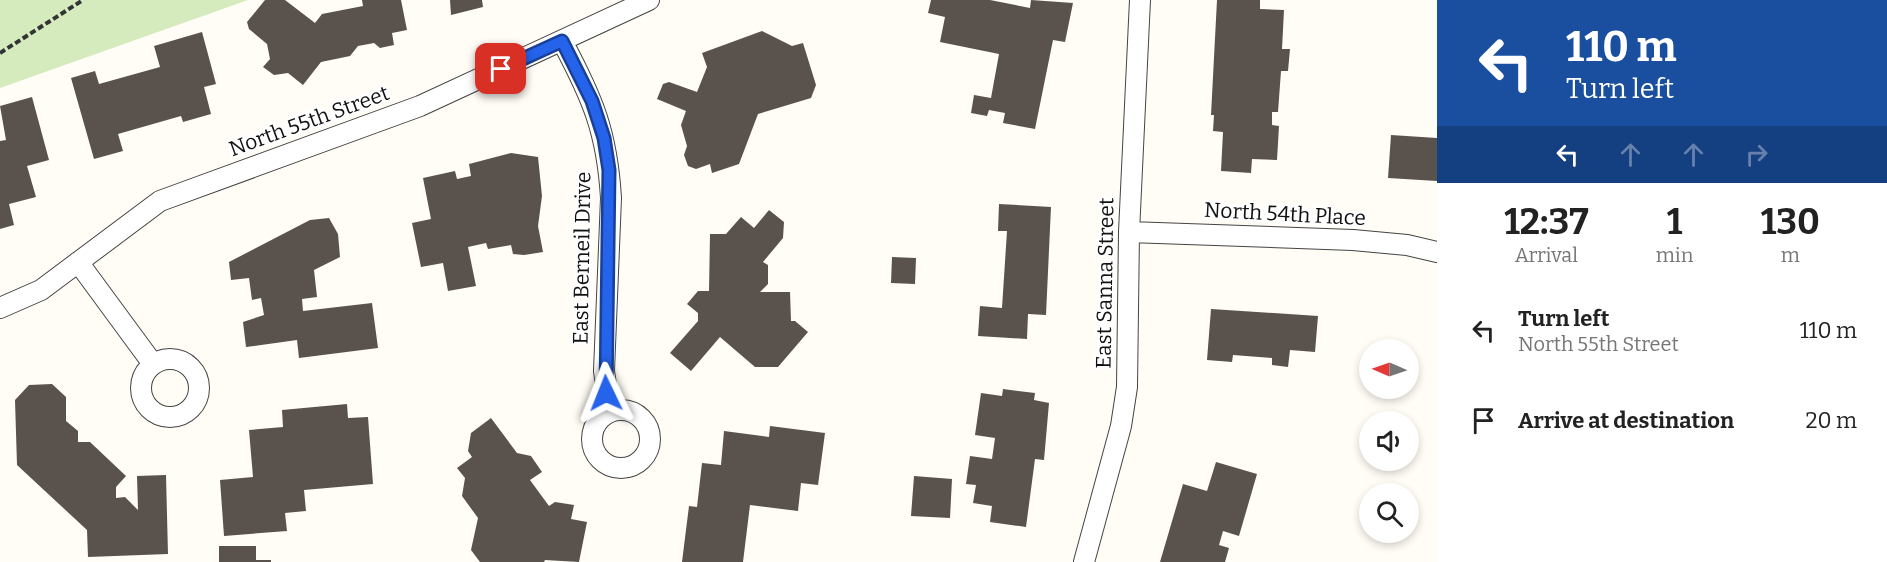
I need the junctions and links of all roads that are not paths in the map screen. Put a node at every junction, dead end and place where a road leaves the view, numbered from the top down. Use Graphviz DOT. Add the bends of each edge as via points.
graph roads {
  1 [pos="649,0"];
  2 [pos="1140,0"];
  3 [pos="562,41"];
  4 [pos="1129,232"];
  5 [pos="1437,252"];
  6 [pos="78,262"];
  7 [pos="0,308"];
  8 [pos="153,364"];
  9 [pos="610,412"];
  10 [pos="1084,562"];
  1 -- 3 [label="street, North 55th Street"];
  2 -- 4 [label="street, East Sanna Street"];
  3 -- 6 [label="street, North 55th Street" via="420,106 160,201"];
  3 -- 9 [label="street, East Berneil Drive" via="592,101 609,170 604,371"];
  4 -- 5 [label="street, North 54th Place" via="1353,240"];
  4 -- 10 [label="street, East Sanna Street" via="1125,397 1121,426"];
  6 -- 7 [label="street, North 55th Street" via="41,290"];
  6 -- 8 [label="street"];
}
